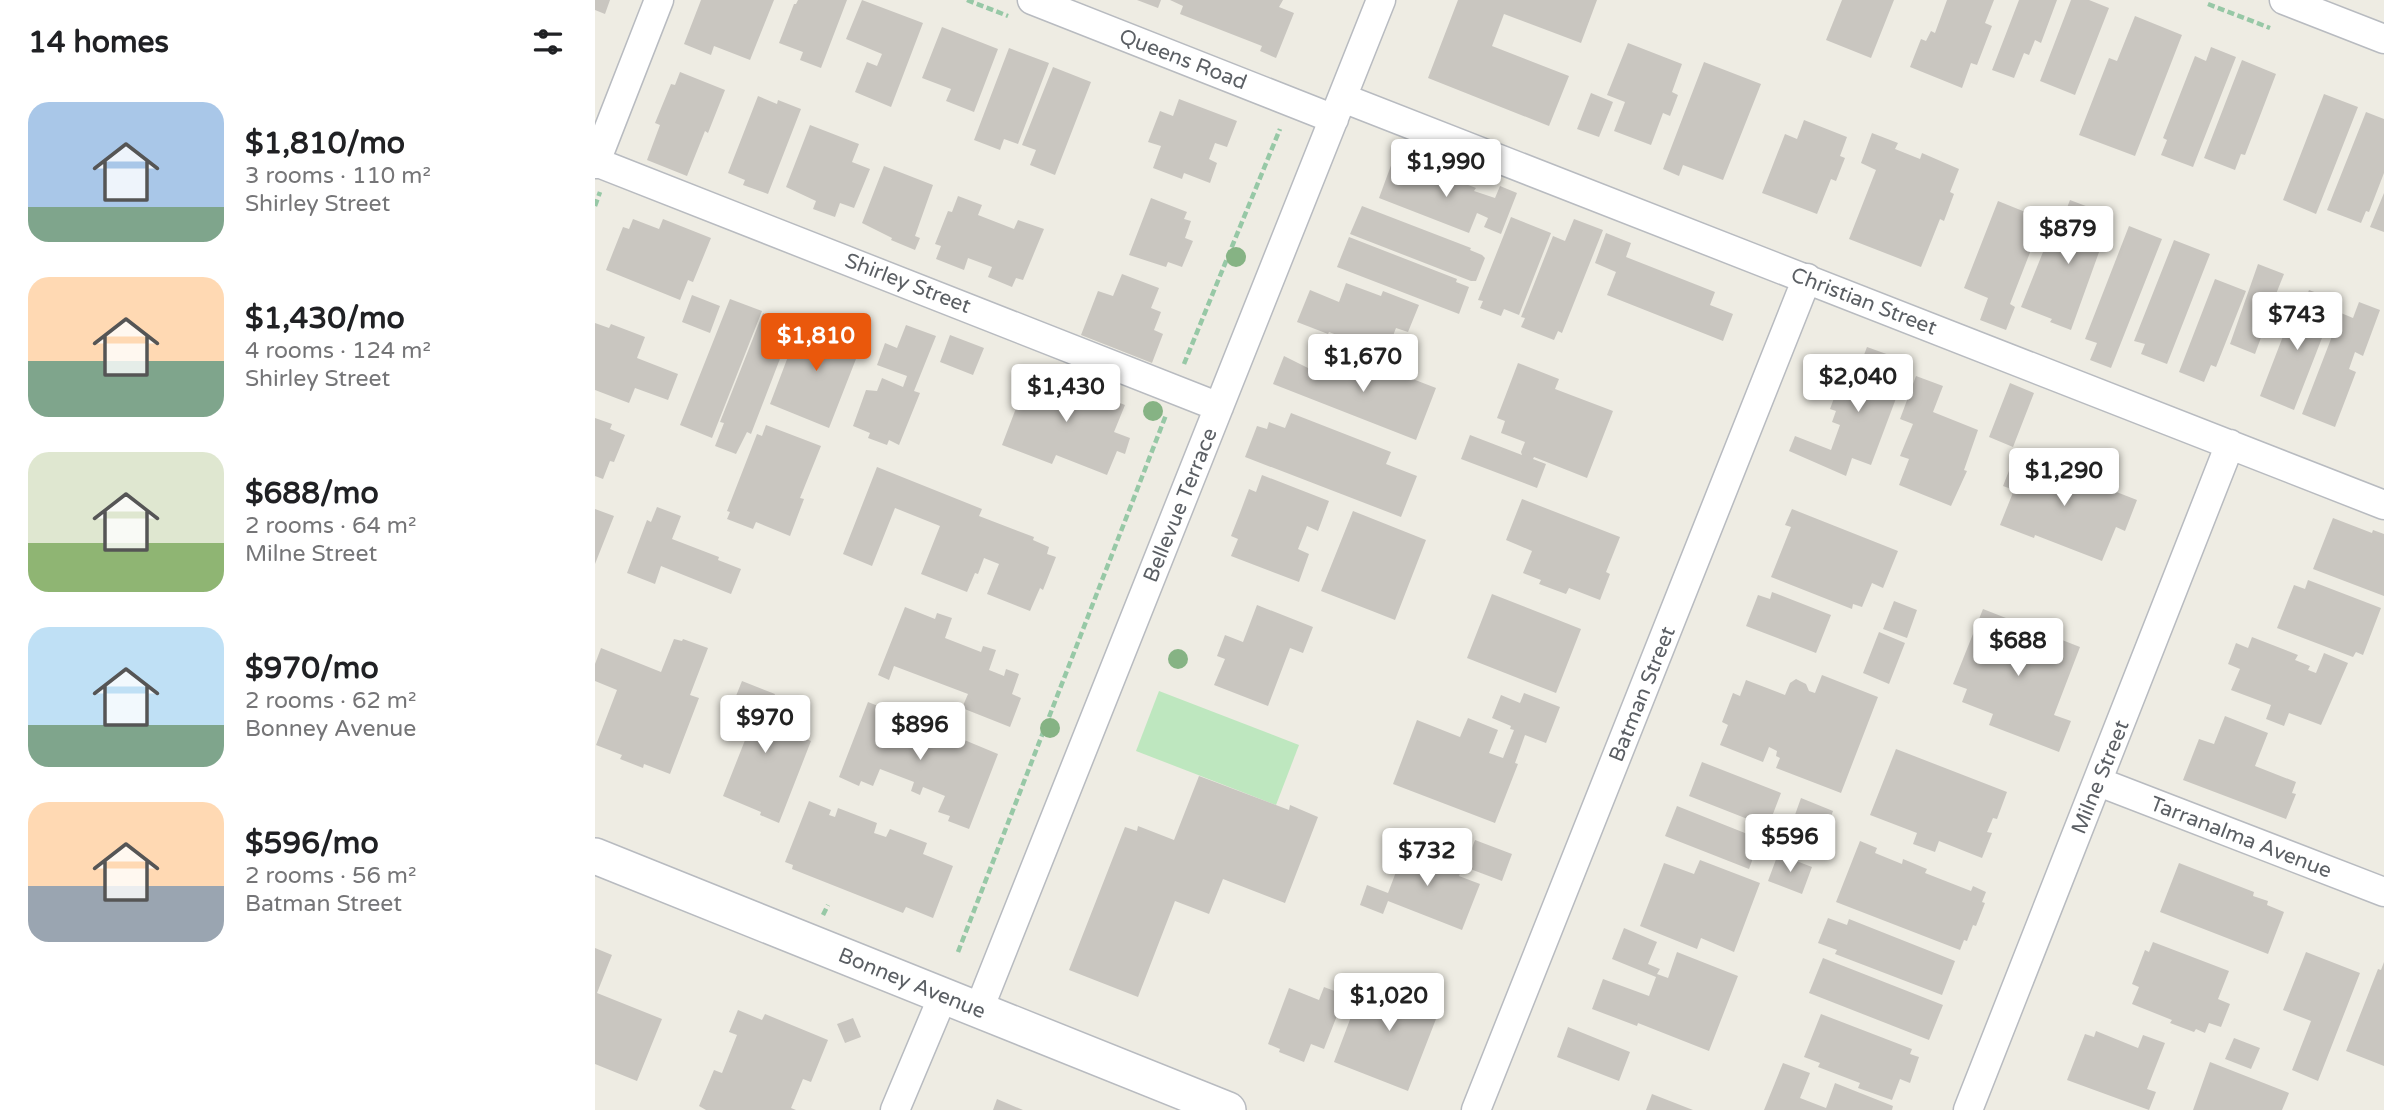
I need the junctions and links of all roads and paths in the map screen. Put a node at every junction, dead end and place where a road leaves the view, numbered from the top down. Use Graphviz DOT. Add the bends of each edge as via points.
graph roads {
  1 [pos="659,0"];
  2 [pos="1032,0"];
  3 [pos="1381,0"];
  4 [pos="2284,0"];
  5 [pos="2384,39"];
  6 [pos="1338,108"];
  7 [pos="1281,124"];
  8 [pos="595,163"];
  9 [pos="1807,278"];
  10 [pos="1184,366"];
  11 [pos="1219,407"];
  12 [pos="1168,411"];
  13 [pos="2230,444"];
  14 [pos="2384,505"];
  15 [pos="2098,782"];
  16 [pos="595,856"];
  17 [pos="2384,892"];
  18 [pos="958,952"];
  19 [pos="943,996"];
  20 [pos="979,1009"];
  21 [pos="895,1110"];
  22 [pos="1229,1110"];
  23 [pos="1476,1110"];
  24 [pos="1968,1110"];
  1 -- 8 [label="street"];
  2 -- 6 [label="street, Queens Road"];
  3 -- 6 [label="street, Bellevue Terrace"];
  4 -- 5 [label="street"];
  6 -- 9 [label="street, Christian Street"];
  6 -- 11 [label="street, Bellevue Terrace"];
  7 -- 10 [label="path"];
  8 -- 11 [label="street, Shirley Street"];
  9 -- 13 [label="street, Christian Street"];
  9 -- 23 [label="street, Batman Street"];
  11 -- 20 [label="street, Bellevue Terrace"];
  12 -- 18 [label="path"];
  13 -- 14 [label="street, Christian Street"];
  13 -- 15 [label="street, Milne Street"];
  15 -- 17 [label="street, Tarranalma Avenue"];
  15 -- 24 [label="street, Milne Street"];
  16 -- 19 [label="street, Bonney Avenue"];
  19 -- 20 [label="street, Bonney Avenue"];
  19 -- 21 [label="street"];
  20 -- 22 [label="street, Bonney Avenue"];
}
